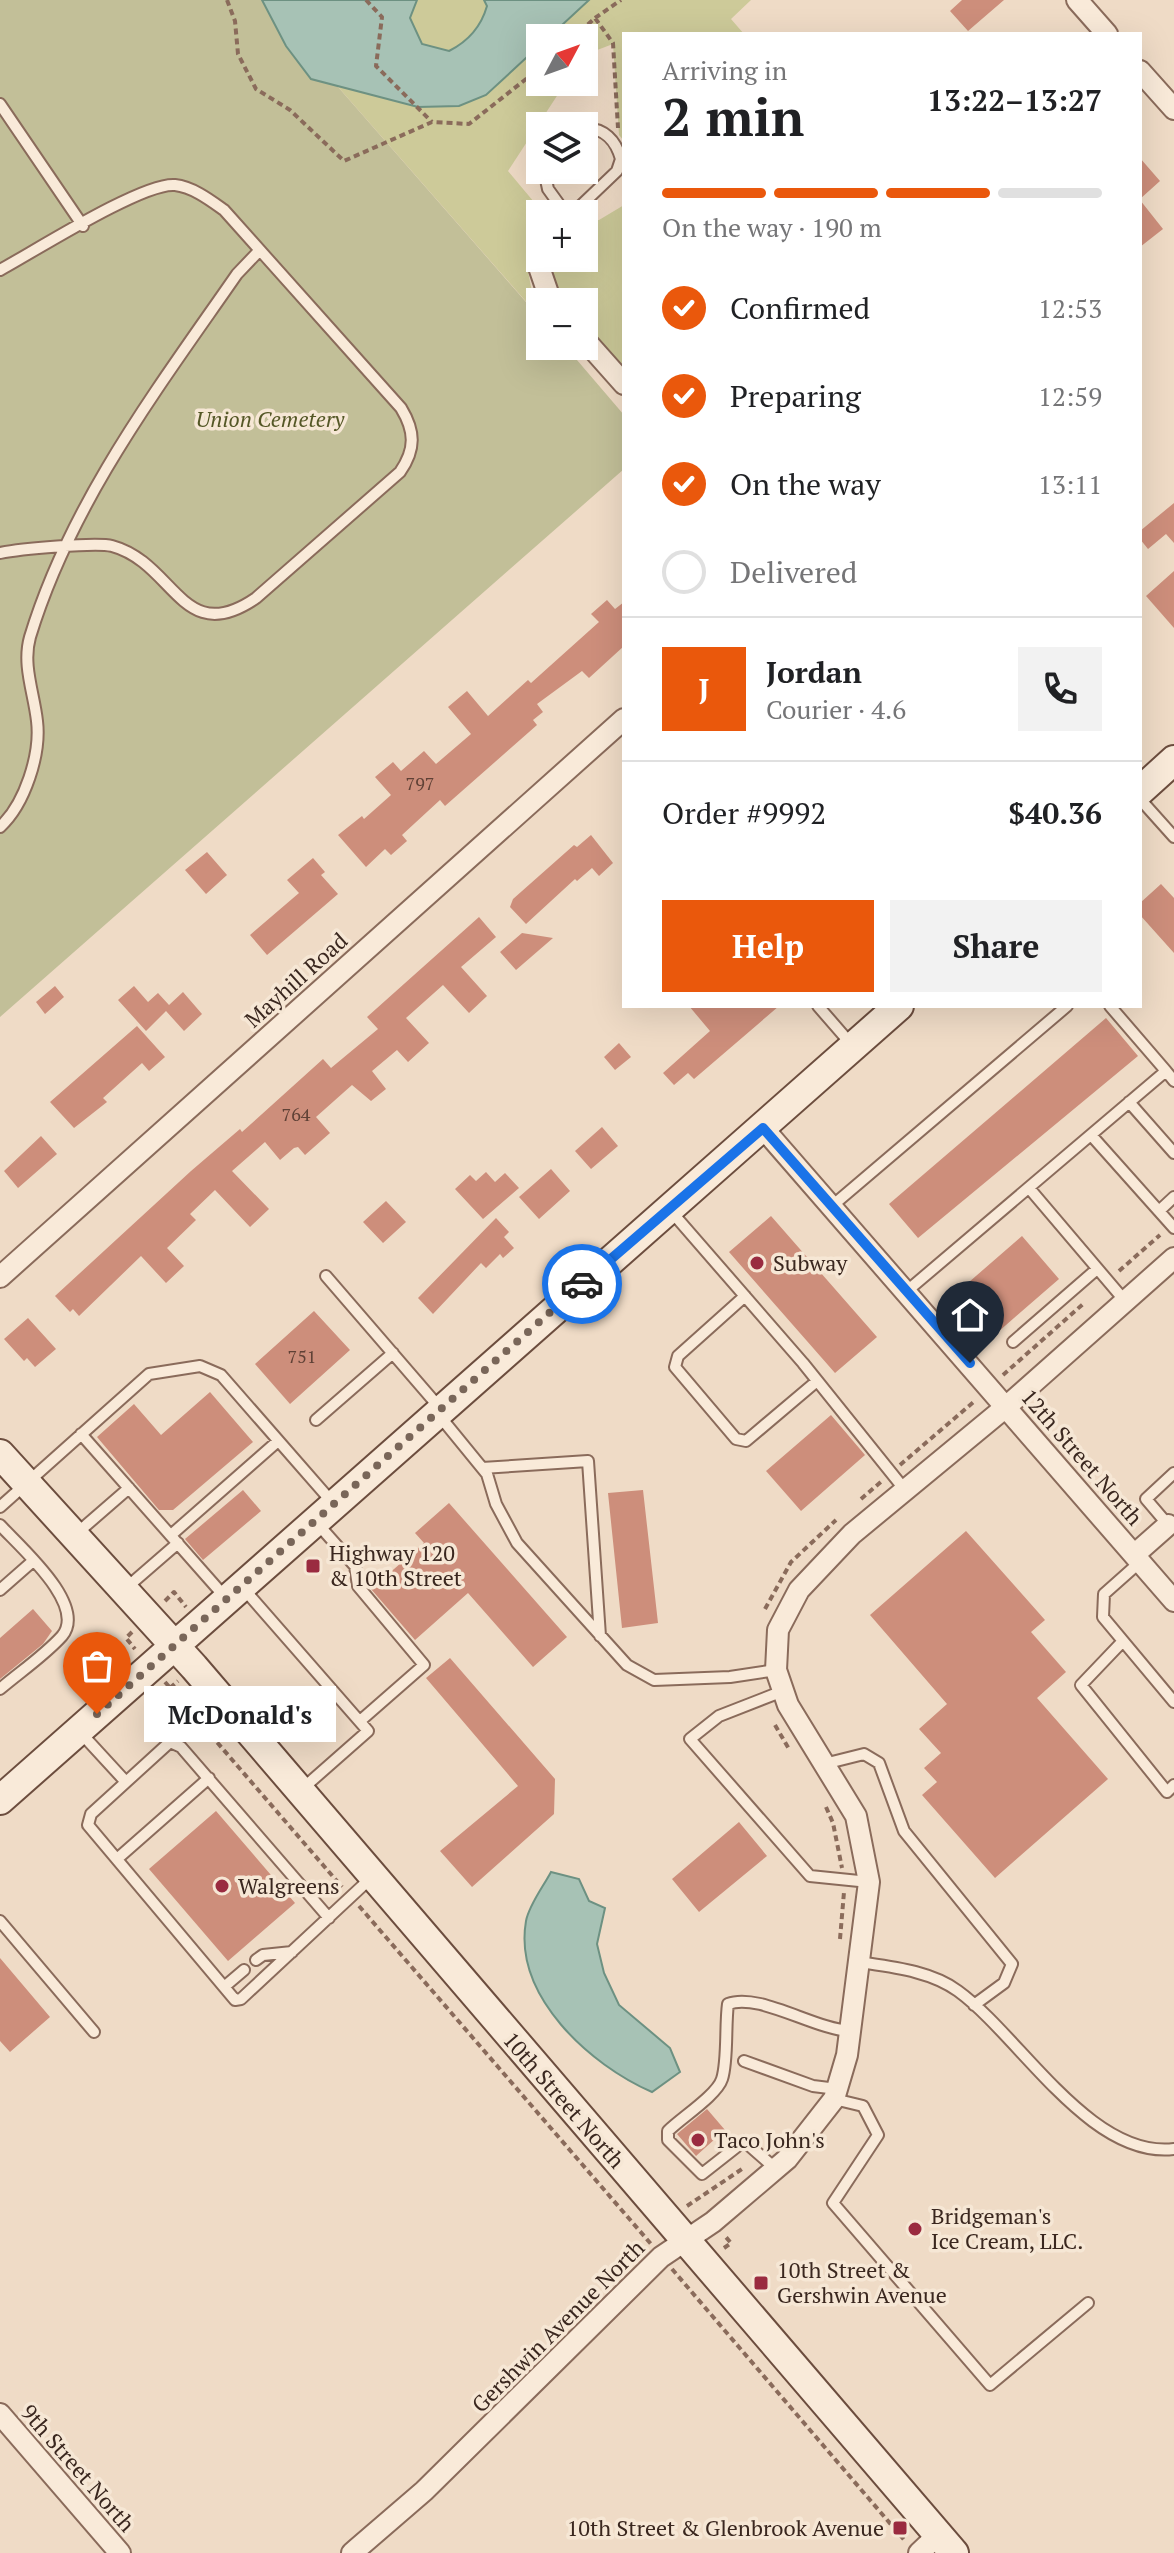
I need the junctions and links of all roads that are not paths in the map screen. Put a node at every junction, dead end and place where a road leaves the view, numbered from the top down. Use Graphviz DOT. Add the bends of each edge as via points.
graph roads {
  1 [pos="1077,0"];
  2 [pos="1105,32"];
  3 [pos="1142,73"];
  4 [pos="0,104"];
  5 [pos="1174,109"];
  6 [pos="598,129"];
  7 [pos="587,200"];
  8 [pos="83,226"];
  9 [pos="258,252"];
  10 [pos="0,270"];
  11 [pos="598,355"];
  12 [pos="622,382"];
  13 [pos="67,548"];
  14 [pos="0,553"];
  15 [pos="622,721"];
  16 [pos="1174,760"];
  17 [pos="1142,789"];
  18 [pos="1142,801"];
  19 [pos="0,827"];
  20 [pos="1174,837"];
  21 [pos="820,1008"];
  22 [pos="897,1008"];
  23 [pos="1065,1008"];
  24 [pos="1112,1008"];
  25 [pos="854,1047"];
  26 [pos="1166,1071"];
  27 [pos="1174,1081"];
  28 [pos="1129,1102"];
  29 [pos="763,1128"];
  30 [pos="1091,1135"];
  31 [pos="1174,1153"];
  32 [pos="1029,1188"];
  33 [pos="1174,1197"];
  34 [pos="832,1206"];
  35 [pos="669,1208"];
  36 [pos="1159,1211"];
  37 [pos="1173,1226"];
  38 [pos="1174,1258"];
  39 [pos="1097,1269"];
  40 [pos="326,1276"];
  41 [pos="0,1277"];
  42 [pos="907,1291"];
  43 [pos="745,1296"];
  44 [pos="1125,1301"];
  45 [pos="1013,1342"];
  46 [pos="393,1353"];
  47 [pos="817,1381"];
  48 [pos="1007,1406"];
  49 [pos="438,1410"];
  50 [pos="316,1420"];
  51 [pos="81,1434"];
  52 [pos="278,1441"];
  53 [pos="0,1454"];
  54 [pos="482,1468"];
  55 [pos="1174,1473"];
  56 [pos="26,1482"];
  57 [pos="129,1488"];
  58 [pos="905,1490"];
  59 [pos="0,1507"];
  60 [pos="324,1512"];
  61 [pos="0,1525"];
  62 [pos="1171,1529"];
  63 [pos="74,1536"];
  64 [pos="174,1539"];
  65 [pos="1137,1558"];
  66 [pos="33,1561"];
  67 [pos="0,1590"];
  68 [pos="124,1590"];
  69 [pos="234,1592"];
  70 [pos="1174,1601"];
  71 [pos="600,1638"];
  72 [pos="1123,1641"];
  73 [pos="175,1645"];
  74 [pos="776,1670"];
  75 [pos="0,1689"];
  76 [pos="773,1694"];
  77 [pos="1174,1702"];
  78 [pos="360,1721"];
  79 [pos="79,1730"];
  80 [pos="824,1764"];
  81 [pos="209,1778"];
  82 [pos="125,1781"];
  83 [pos="1174,1785"];
  84 [pos="300,1791"];
  85 [pos="0,1800"];
  86 [pos="117,1859"];
  87 [pos="372,1877"];
  88 [pos="869,1882"];
  89 [pos="329,1918"];
  90 [pos="0,1921"];
  91 [pos="292,1952"];
  92 [pos="256,1960"];
  93 [pos="859,1962"];
  94 [pos="244,1970"];
  95 [pos="224,1987"];
  96 [pos="974,2005"];
  97 [pos="850,2031"];
  98 [pos="94,2032"];
  99 [pos="744,2061"];
  100 [pos="835,2094"];
  101 [pos="1174,2149"];
  102 [pos="776,2169"];
  103 [pos="685,2241"];
  104 [pos="1088,2303"];
  105 [pos="0,2414"];
  106 [pos="930,2546"];
  107 [pos="120,2553"];
  108 [pos="352,2553"];
  1 -- 2 [label="street"];
  3 -- 5 [label="street"];
  4 -- 8 [label="lane"];
  6 -- 7 [label="lane" via="621,159 617,171"];
  8 -- 9 [label="lane" via="147,188 176,185 224,210"];
  8 -- 10 [label="lane"];
  9 -- 13 [label="lane" via="237,274 105,466"];
  9 -- 13 [label="lane" via="401,408 411,424 410,457 400,472 234,614 210,616 192,610 143,560 110,545"];
  11 -- 12 [label="street"];
  13 -- 14 [label="lane"];
  13 -- 19 [label="lane" via="29,640 28,677 38,723 35,756 24,791"];
  15 -- 41 [label="street, Mayhill Road"];
  16 -- 17 [label="main road"];
  18 -- 20 [label="lane"];
  21 -- 25 [label="lane"];
  22 -- 25 [label="main road"];
  23 -- 34 [label="lane"];
  24 -- 26 [label="lane"];
  25 -- 29 [label="main road"];
  26 -- 27 [label="lane"];
  26 -- 28 [label="lane"];
  28 -- 30 [label="lane"];
  28 -- 31 [label="lane"];
  29 -- 34 [label="street, 12th Street North"];
  29 -- 35 [label="main road"];
  30 -- 32 [label="lane"];
  30 -- 36 [label="lane"];
  32 -- 39 [label="lane"];
  32 -- 42 [label="lane"];
  33 -- 36 [label="lane"];
  34 -- 42 [label="street, 12th Street North"];
  35 -- 43 [label="lane"];
  35 -- 49 [label="main road"];
  36 -- 37 [label="lane"];
  38 -- 44 [label="street, Gershwin Avenue North"];
  39 -- 44 [label="lane"];
  39 -- 45 [label="lane"];
  40 -- 46 [label="lane"];
  42 -- 48 [label="street, 12th Street North"];
  43 -- 47 [label="lane"];
  43 -- 47 [label="lane" via="678,1356 675,1367 736,1439 746,1441"];
  44 -- 48 [label="street, Gershwin Avenue North"];
  46 -- 49 [label="lane"];
  46 -- 50 [label="lane"];
  47 -- 58 [label="lane"];
  48 -- 58 [label="street, Gershwin Avenue North"];
  48 -- 65 [label="street, 12th Street North"];
  49 -- 54 [label="lane"];
  49 -- 60 [label="main road"];
  51 -- 52 [label="lane" via="149,1374 200,1366 221,1375"];
  51 -- 56 [label="lane"];
  51 -- 57 [label="lane"];
  52 -- 60 [label="lane"];
  52 -- 64 [label="lane"];
  53 -- 56 [label="main road, 10th Street North"];
  54 -- 71 [label="lane" via="517,1543"];
  54 -- 71 [label="lane" via="588,1461"];
  55 -- 62 [label="lane" via="1146,1499"];
  56 -- 59 [label="lane"];
  56 -- 63 [label="main road, 10th Street North"];
  57 -- 63 [label="lane"];
  57 -- 64 [label="lane"];
  58 -- 74 [label="street, Gershwin Avenue North" via="852,1534 799,1590 778,1630"];
  60 -- 69 [label="main road"];
  60 -- 78 [label="lane" via="355,1566 358,1586 424,1665"];
  61 -- 66 [label="lane"];
  62 -- 65 [label="street"];
  63 -- 68 [label="main road, 10th Street North"];
  64 -- 68 [label="lane"];
  64 -- 69 [label="lane"];
  65 -- 70 [label="street, 12th Street North"];
  65 -- 72 [label="lane" via="1104,1594 1101,1606 1103,1617"];
  66 -- 67 [label="lane"];
  66 -- 75 [label="lane" via="60,1592 68,1614 64,1634"];
  68 -- 73 [label="main road, 10th Street North"];
  69 -- 73 [label="main road"];
  69 -- 78 [label="lane"];
  71 -- 74 [label="lane" via="627,1665 654,1680"];
  72 -- 77 [label="lane"];
  72 -- 83 [label="lane" via="1081,1685 1167,1792"];
  73 -- 79 [label="main road"];
  73 -- 84 [label="main road, 10th Street North"];
  74 -- 76 [label="street, Gershwin Avenue North"];
  76 -- 80 [label="street, Gershwin Avenue North" via="788,1705"];
  76 -- 88 [label="lane" via="719,1716 690,1739 810,1876"];
  78 -- 84 [label="lane" via="368,1731"];
  79 -- 82 [label="lane"];
  79 -- 85 [label="main road"];
  80 -- 88 [label="street, Gershwin Avenue North" via="856,1816"];
  80 -- 96 [label="lane" via="864,1754 879,1763 904,1831 1012,1964 1004,1983"];
  81 -- 82 [label="lane" via="170,1742"];
  81 -- 86 [label="lane"];
  81 -- 89 [label="lane"];
  82 -- 86 [label="lane" via="91,1814 88,1825"];
  84 -- 87 [label="main road, 10th Street North"];
  86 -- 95 [label="lane"];
  87 -- 89 [label="lane"];
  87 -- 103 [label="main road, 10th Street North"];
  88 -- 93 [label="street, Gershwin Avenue North"];
  89 -- 91 [label="lane"];
  90 -- 98 [label="lane"];
  91 -- 92 [label="lane"];
  91 -- 95 [label="lane" via="241,1999 235,2000"];
  93 -- 96 [label="lane" via="933,1978"];
  93 -- 97 [label="street, Gershwin Avenue North"];
  94 -- 95 [label="lane"];
  96 -- 101 [label="lane" via="1100,2126 1131,2145"];
  97 -- 100 [label="street, Gershwin Avenue North"];
  97 -- 102 [label="lane" via="832,2030 749,2001 728,2004 722,2079 668,2131 668,2140 702,2174 744,2141"];
  99 -- 100 [label="lane"];
  100 -- 102 [label="street, Gershwin Avenue North"];
  100 -- 104 [label="lane" via="863,2106 878,2135 833,2203 990,2385"];
  102 -- 103 [label="street, Gershwin Avenue North"];
  103 -- 106 [label="main road, 10th Street North"];
  103 -- 108 [label="street, Gershwin Avenue North" via="661,2257 424,2491"];
  105 -- 107 [label="street, 9th Street North"];
}
